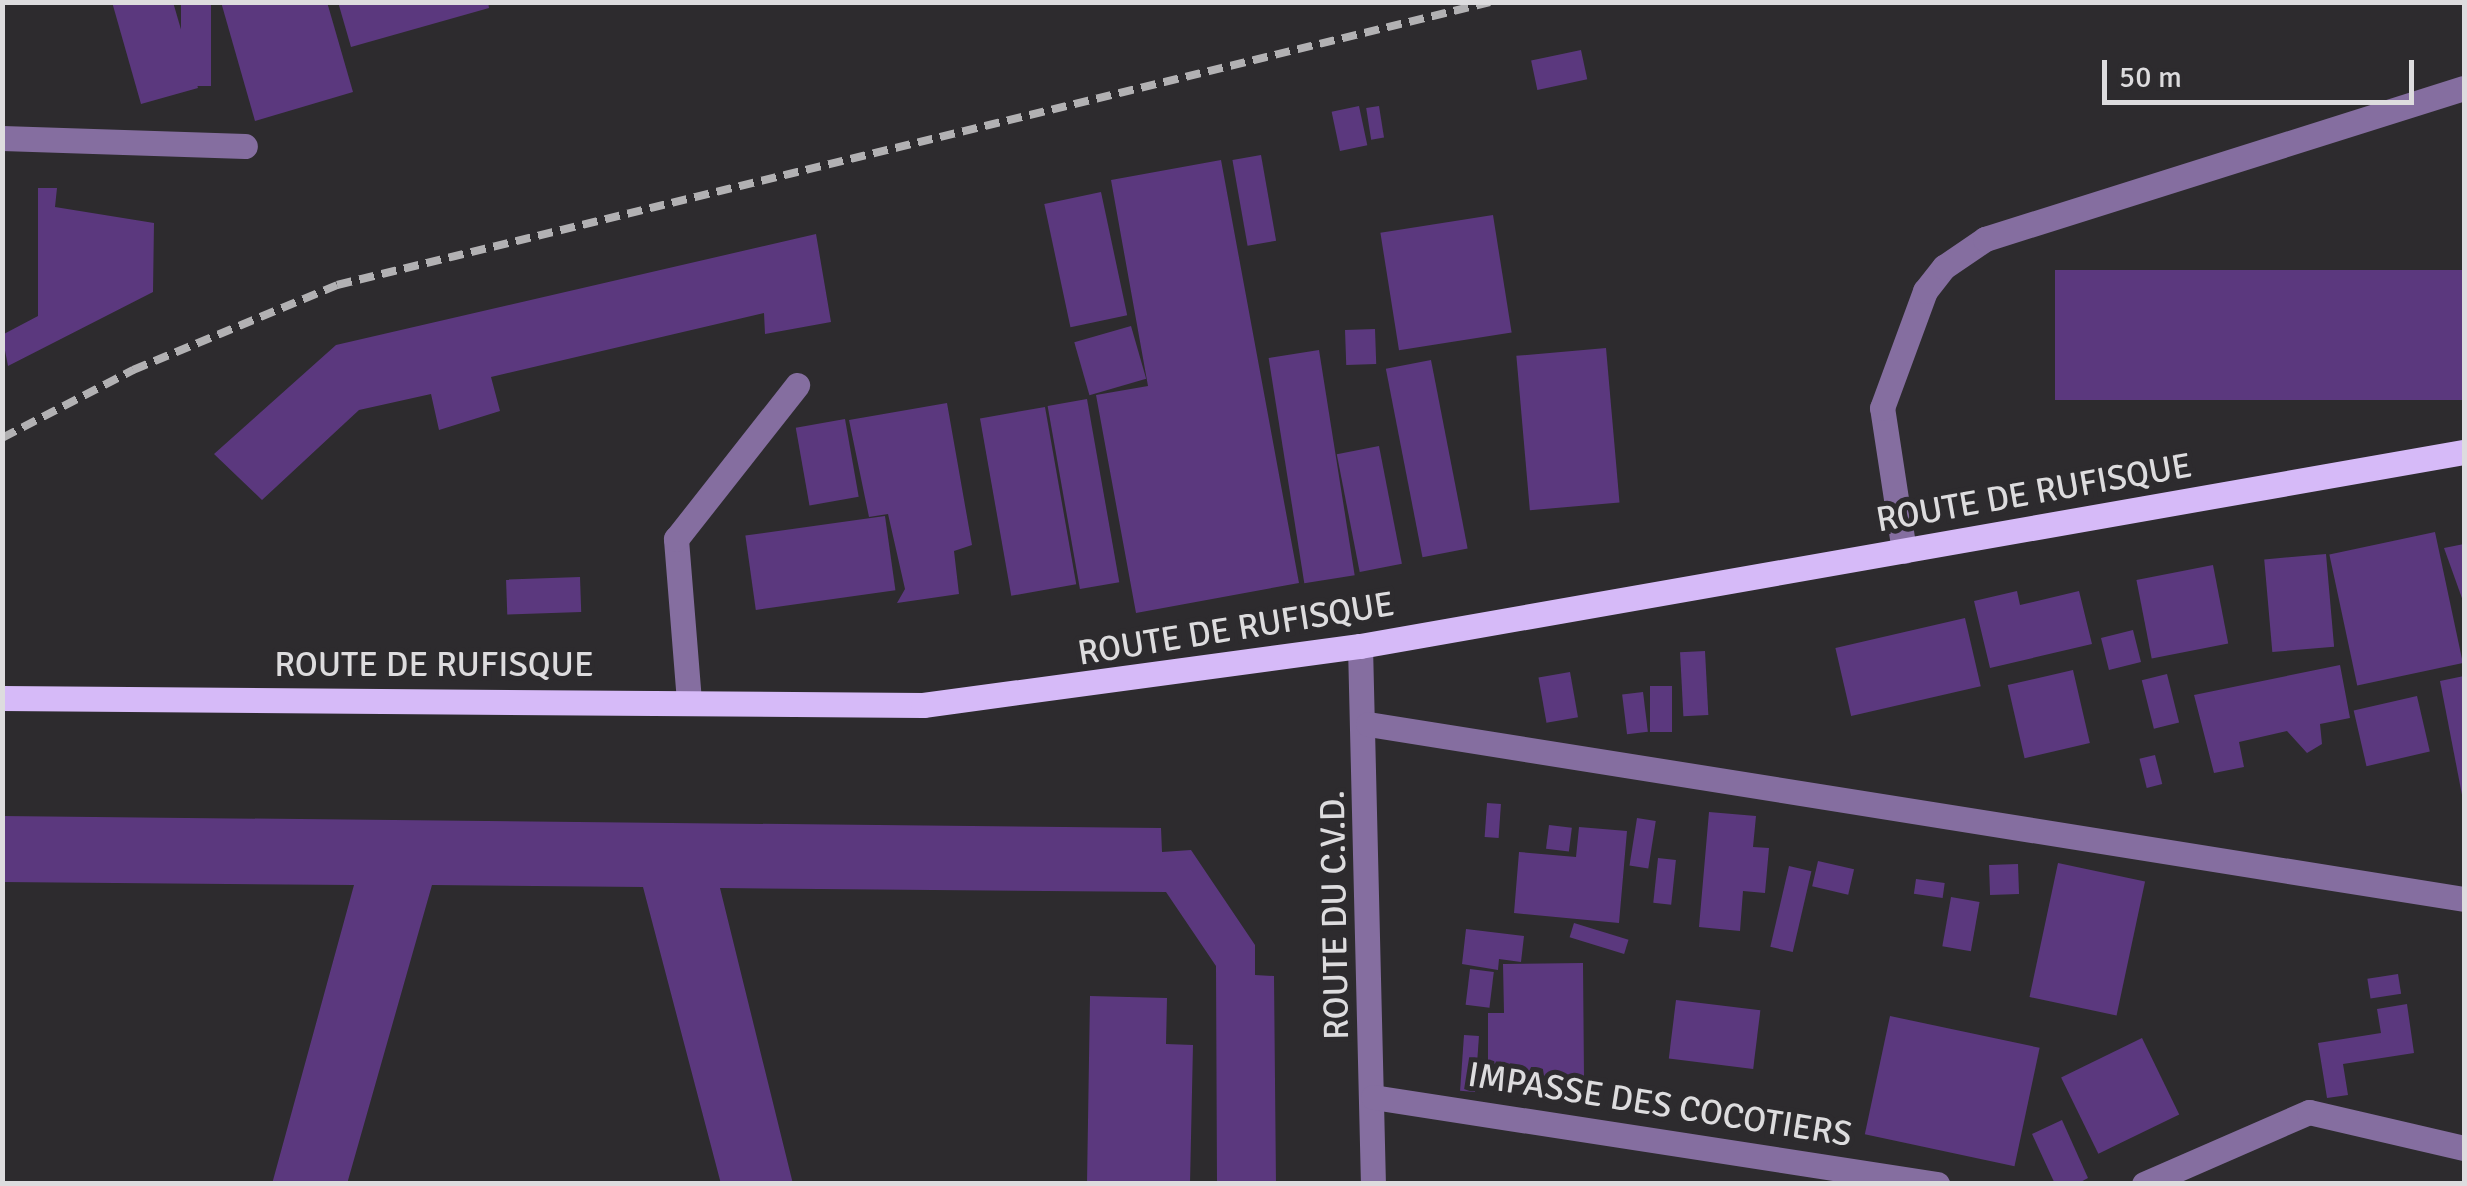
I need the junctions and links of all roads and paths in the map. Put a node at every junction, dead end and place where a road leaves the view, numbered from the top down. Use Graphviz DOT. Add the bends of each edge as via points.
graph roads {
  1 [pos="2464,88"];
  2 [pos="2,138"];
  3 [pos="245,146"];
  4 [pos="797,385"];
  5 [pos="2464,452"];
  6 [pos="1904,551"];
  7 [pos="1360,646"];
  8 [pos="2,698"];
  9 [pos="688,701"];
  10 [pos="1368,724"];
  11 [pos="2464,899"];
  12 [pos="1372,1097"];
  13 [pos="2464,1148"];
  14 [pos="1373,1184"];
  15 [pos="1937,1184"];
  16 [pos="2144,1184"];
  1 -- 6 [label="street" via="1985,239 1944,267 1925,291 1882,408"];
  2 -- 3 [label="street"];
  4 -- 9 [label="street" via="676,539"];
  5 -- 6 [label="main road, ROUTE DE RUFISQUE"];
  6 -- 7 [label="main road, ROUTE DE RUFISQUE"];
  7 -- 9 [label="main road, ROUTE DE RUFISQUE" via="922,705"];
  7 -- 10 [label="street, ROUTE DU C.V.D."];
  8 -- 9 [label="main road, ROUTE DE RUFISQUE"];
  10 -- 11 [label="street"];
  10 -- 12 [label="street, ROUTE DU C.V.D."];
  12 -- 14 [label="street, ROUTE DU C.V.D."];
  12 -- 15 [label="street, IMPASSE DES COCOTIERS"];
  13 -- 16 [label="street" via="2308,1112"];
}
